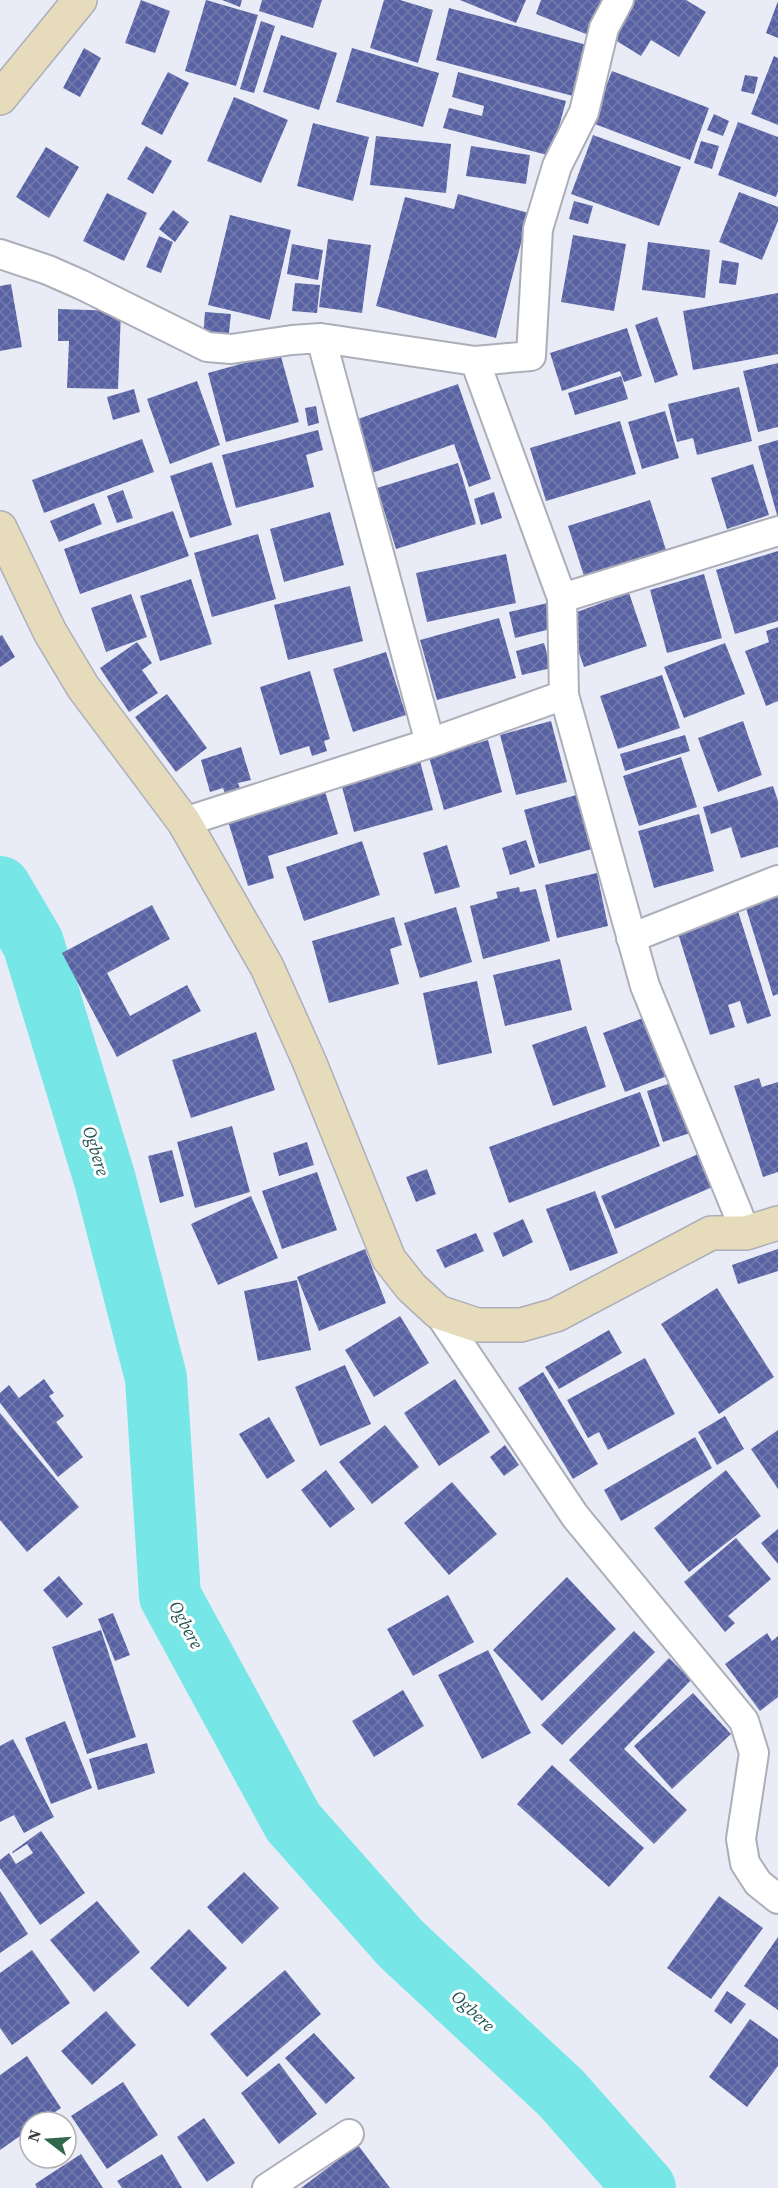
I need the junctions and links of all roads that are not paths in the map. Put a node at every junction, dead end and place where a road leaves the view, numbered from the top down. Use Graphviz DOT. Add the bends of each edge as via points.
graph roads {
  1 [pos="80,0"];
  2 [pos="619,0"];
  3 [pos="4,82"];
  4 [pos="0,254"];
  5 [pos="321,338"];
  6 [pos="475,361"];
  7 [pos="0,528"];
  8 [pos="778,531"];
  9 [pos="562,598"];
  10 [pos="564,695"];
  11 [pos="430,743"];
  12 [pos="184,822"];
  13 [pos="778,880"];
  14 [pos="631,938"];
  15 [pos="778,1223"];
  16 [pos="746,1233"];
  17 [pos="438,1312"];
  18 [pos="778,1899"];
  19 [pos="349,2134"];
  20 [pos="267,2188"];
  1 -- 3 [label="street"];
  2 -- 6 [label="street" via="604,28 584,112 556,166 538,229 531,356"];
  4 -- 5 [label="street" via="82,285 207,347 231,349"];
  5 -- 6 [label="street"];
  5 -- 11 [label="street"];
  6 -- 9 [label="street"];
  7 -- 12 [label="street" via="50,632 83,687"];
  8 -- 9 [label="street"];
  9 -- 10 [label="street"];
  10 -- 11 [label="street"];
  10 -- 14 [label="street"];
  11 -- 12 [label="street"];
  12 -- 17 [label="street" via="267,967 389,1259"];
  13 -- 14 [label="street"];
  14 -- 16 [label="street" via="645,986"];
  15 -- 16 [label="street"];
  16 -- 17 [label="street" via="711,1233 556,1315 521,1325 477,1325"];
  17 -- 18 [label="street" via="575,1516 744,1721 754,1753 741,1839 745,1863 758,1883"];
  19 -- 20 [label="street"];
}
